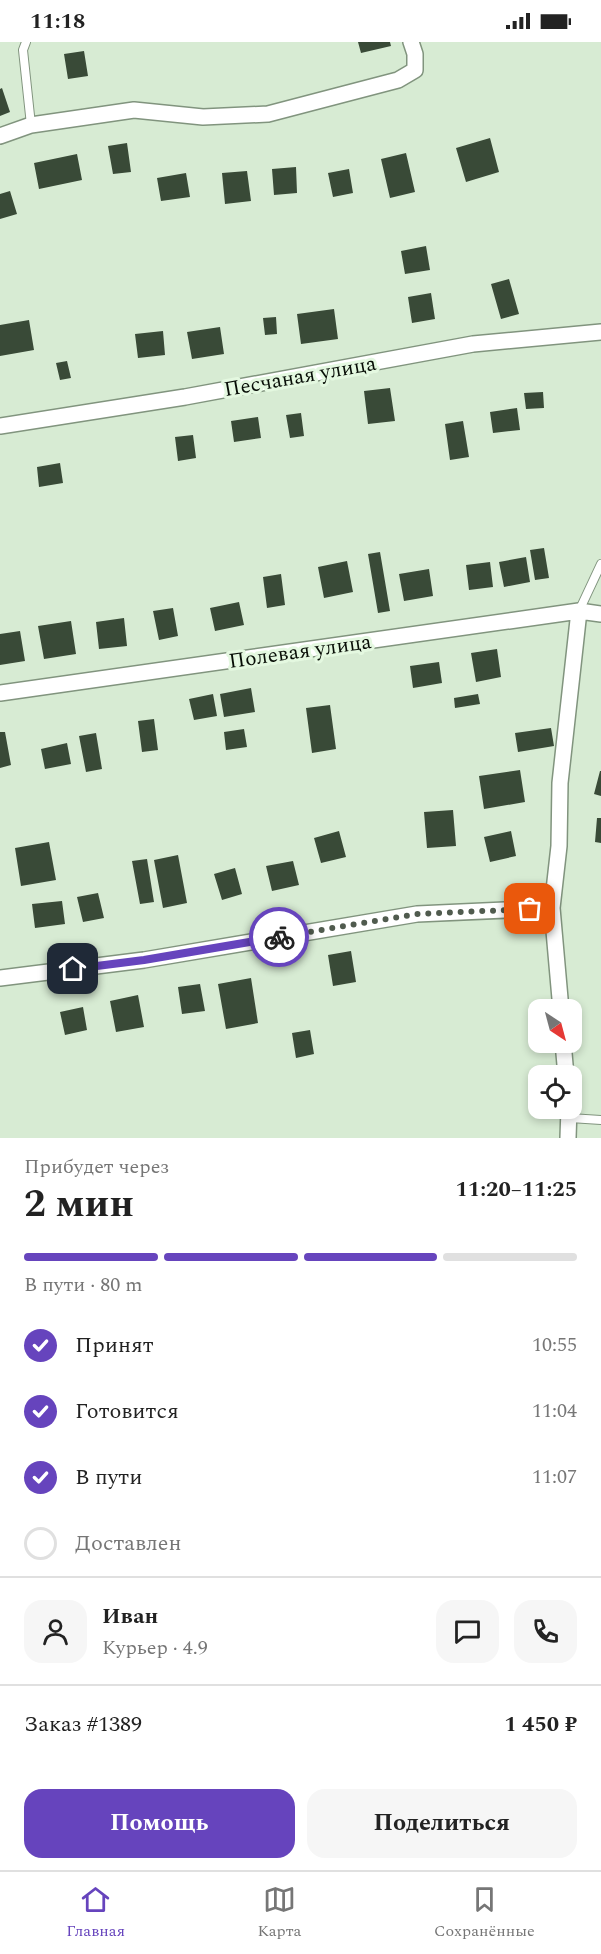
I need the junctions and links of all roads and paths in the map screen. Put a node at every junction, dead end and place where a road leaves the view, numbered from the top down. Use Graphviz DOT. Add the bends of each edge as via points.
graph roads {
  1 [pos="26,42"];
  2 [pos="411,42"];
  3 [pos="31,125"];
  4 [pos="0,136"];
  5 [pos="601,332"];
  6 [pos="0,426"];
  7 [pos="601,564"];
  8 [pos="579,611"];
  9 [pos="601,614"];
  10 [pos="0,693"];
  11 [pos="552,908"];
  12 [pos="1,974"];
  13 [pos="560,999"];
  14 [pos="582,1116"];
  15 [pos="569,1119"];
  16 [pos="601,1120"];
  17 [pos="568,1138"];
  1 -- 3 [label="lane" via="23,50"];
  2 -- 3 [label="street" via="415,70 398,80 268,114 203,117 134,110"];
  3 -- 4 [label="street"];
  5 -- 6 [label="street, Песчаная улица" via="473,344"];
  7 -- 8 [label="lane"];
  8 -- 9 [label="street, Полевая улица"];
  8 -- 10 [label="street, Полевая улица"];
  8 -- 11 [label="street" via="560,783 559,846"];
  11 -- 12 [label="street" via="417,914 144,960"];
  11 -- 13 [label="street"];
  14 -- 16 [label="lane"];
  15 -- 17 [label="street"];
}
